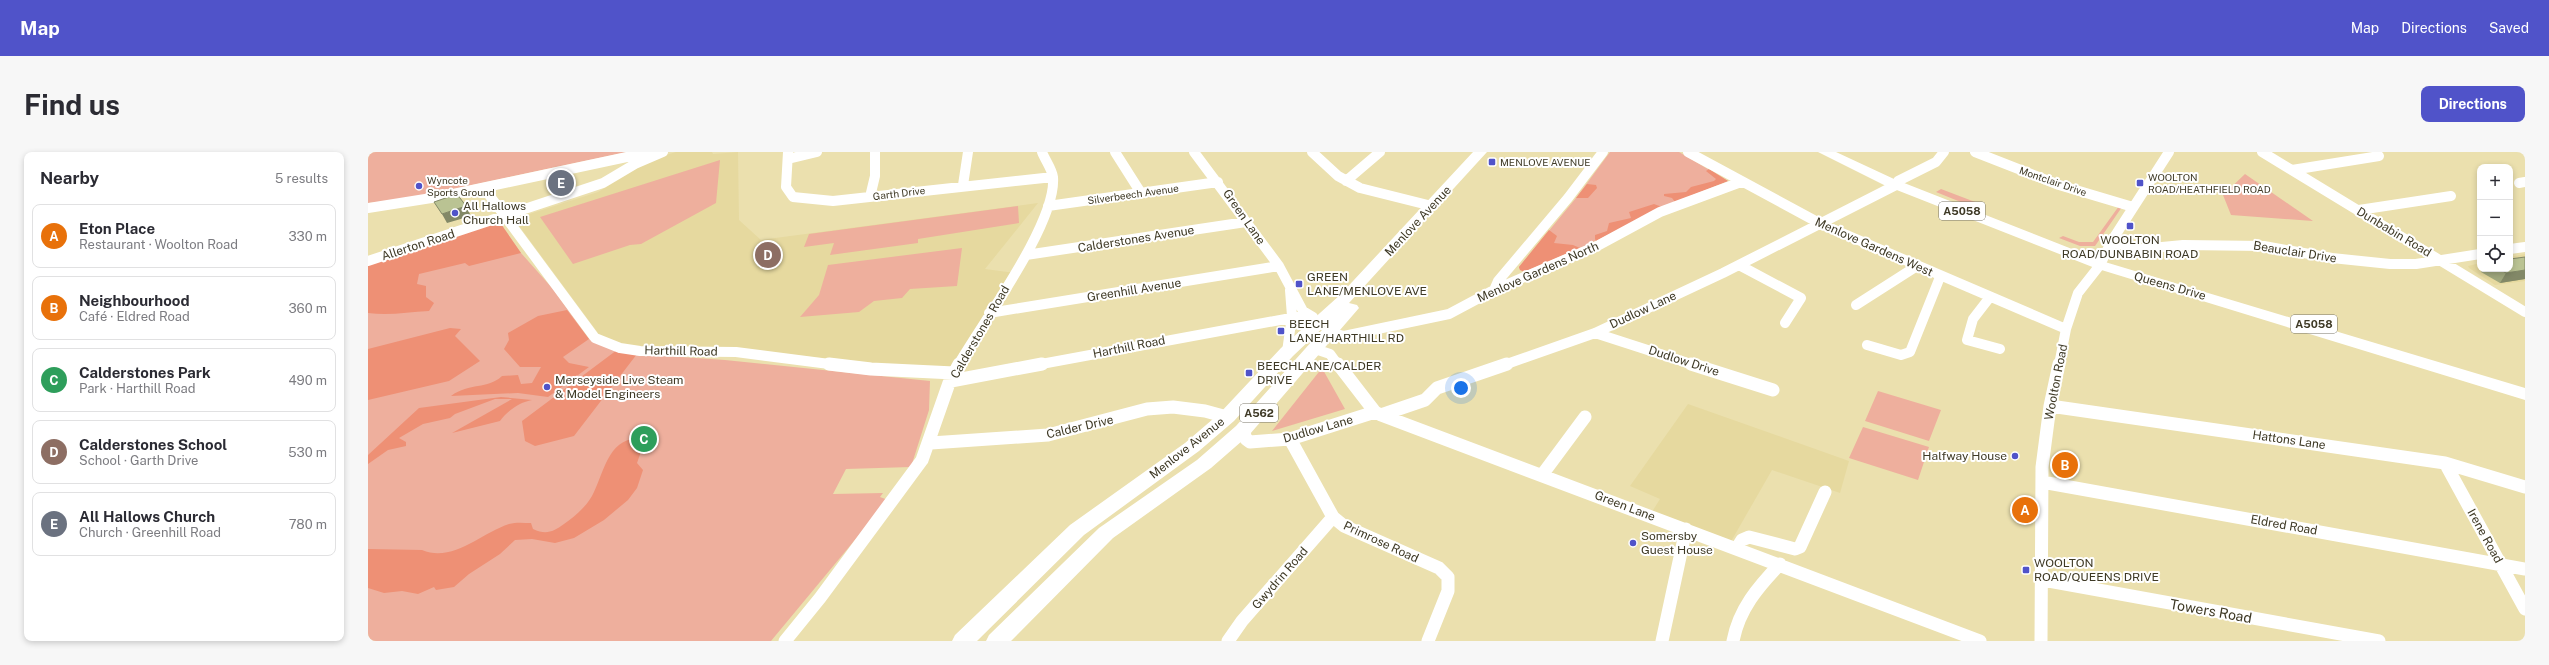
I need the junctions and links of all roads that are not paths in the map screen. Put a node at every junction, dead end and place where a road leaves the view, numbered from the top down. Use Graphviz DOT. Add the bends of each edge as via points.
graph roads {
  1 [pos="650,152"];
  2 [pos="663,152"];
  3 [pos="817,152"];
  4 [pos="875,152"];
  5 [pos="968,152"];
  6 [pos="1042,152"];
  7 [pos="1115,152"];
  8 [pos="1194,152"];
  9 [pos="1312,152"];
  10 [pos="1380,152"];
  11 [pos="1603,152"];
  12 [pos="1688,152"];
  13 [pos="1825,152"];
  14 [pos="1835,152"];
  15 [pos="1944,152"];
  16 [pos="1975,152"];
  17 [pos="2156,152"];
  18 [pos="2262,152"];
  19 [pos="1482,153"];
  20 [pos="2168,154"];
  21 [pos="788,155"];
  22 [pos="2379,156"];
  23 [pos="612,160"];
  24 [pos="626,170"];
  25 [pos="2292,170"];
  26 [pos="1053,177"];
  27 [pos="1346,181"];
  28 [pos="1218,182"];
  29 [pos="1741,182"];
  30 [pos="1897,183"];
  31 [pos="963,185"];
  32 [pos="484,188"];
  33 [pos="1140,193"];
  34 [pos="2451,196"];
  35 [pos="870,197"];
  36 [pos="1048,206"];
  37 [pos="1432,206"];
  38 [pos="2133,207"];
  39 [pos="368,208"];
  40 [pos="2359,210"];
  41 [pos="505,216"];
  42 [pos="1246,222"];
  43 [pos="1821,224"];
  44 [pos="2111,242"];
  45 [pos="2525,247"];
  46 [pos="2513,249"];
  47 [pos="2477,254"];
  48 [pos="1026,255"];
  49 [pos="2441,260"];
  50 [pos="368,262"];
  51 [pos="2102,262"];
  52 [pos="1739,265"];
  53 [pos="1279,266"];
  54 [pos="1917,266"];
  55 [pos="1940,277"];
  56 [pos="1290,285"];
  57 [pos="1494,290"];
  58 [pos="1990,297"];
  59 [pos="1856,305"];
  60 [pos="2525,312"];
  61 [pos="989,313"];
  62 [pos="1292,316"];
  63 [pos="1319,322"];
  64 [pos="1785,323"];
  65 [pos="2066,329"];
  66 [pos="1595,332"];
  67 [pos="1867,345"];
  68 [pos="1315,349"];
  69 [pos="2000,349"];
  70 [pos="1285,354"];
  71 [pos="1303,363"];
  72 [pos="953,377"];
  73 [pos="2525,386"];
  74 [pos="1773,390"];
  75 [pos="2525,394"];
  76 [pos="2050,406"];
  77 [pos="1378,413"];
  78 [pos="1585,417"];
  79 [pos="1227,418"];
  80 [pos="1243,430"];
  81 [pos="1290,439"];
  82 [pos="931,443"];
  83 [pos="2445,463"];
  84 [pos="1542,475"];
  85 [pos="2042,482"];
  86 [pos="2525,487"];
  87 [pos="1824,492"];
  88 [pos="1333,517"];
  89 [pos="1686,529"];
  90 [pos="1737,548"];
  91 [pos="1780,564"];
  92 [pos="2501,564"];
  93 [pos="2525,569"];
  94 [pos="2043,580"];
  95 [pos="2525,609"];
  96 [pos="785,641"];
  97 [pos="963,641"];
  98 [pos="997,641"];
  99 [pos="1228,641"];
  100 [pos="1428,641"];
  101 [pos="1662,641"];
  102 [pos="1733,641"];
  103 [pos="1980,641"];
  104 [pos="2041,641"];
  105 [pos="2379,641"];
  1 -- 23 [label="street"];
  2 -- 24 [label="street, Allerton Road"];
  3 -- 21 [label="street"];
  4 -- 35 [label="street" via="875,176"];
  5 -- 31 [label="street"];
  6 -- 26 [label="street"];
  7 -- 33 [label="street"];
  8 -- 28 [label="street, Green Lane"];
  9 -- 27 [label="street"];
  10 -- 27 [label="street"];
  11 -- 57 [label="street" via="1498,281"];
  12 -- 29 [label="street, Menlove Gardens West"];
  13 -- 30 [label="highway, Queens Drive / A5058"];
  14 -- 30 [label="highway, Queens Drive / A5058"];
  15 -- 30 [label="street, Dudlow Lane" via="1936,162"];
  16 -- 38 [label="street, Montclair Drive" via="2060,185"];
  17 -- 20 [label="street"];
  18 -- 25 [label="street, Dunbabin Road"];
  19 -- 37 [label="highway, Menlove Avenue / A562"];
  19 -- 63 [label="highway, Menlove Avenue / A562"];
  20 -- 38 [label="street, Woolton Road"];
  21 -- 35 [label="street, Garth Drive" via="786,188 793,197 833,201"];
  22 -- 25 [label="street"];
  23 -- 24 [label="street" via="626,165"];
  23 -- 32 [label="street"];
  24 -- 41 [label="street, Allerton Road" via="603,183"];
  25 -- 40 [label="street, Dunbabin Road"];
  26 -- 31 [label="street, Garth Drive"];
  26 -- 36 [label="street, Calderstones Road"];
  27 -- 37 [label="street" via="1360,188"];
  28 -- 33 [label="street, Silverbeech Avenue"];
  28 -- 42 [label="street, Green Lane"];
  29 -- 43 [label="street, Menlove Gardens West"];
  29 -- 57 [label="street, Menlove Gardens North" via="1660,212 1599,245"];
  30 -- 43 [label="street, Dudlow Lane"];
  30 -- 51 [label="highway, Queens Drive / A5058"];
  31 -- 35 [label="street, Garth Drive"];
  32 -- 39 [label="street"];
  32 -- 41 [label="street, Harthill Road"];
  33 -- 36 [label="street, Silverbeech Avenue"];
  34 -- 40 [label="street"];
  36 -- 48 [label="street, Calderstones Road"];
  37 -- 63 [label="highway, Menlove Avenue / A562" via="1346,298"];
  38 -- 44 [label="street, Woolton Road"];
  40 -- 49 [label="street, Dunbabin Road"];
  41 -- 50 [label="street, Allerton Road"];
  41 -- 72 [label="street, Harthill Road" via="595,338 620,348 640,351 736,352"];
  42 -- 48 [label="street, Calderstones Avenue"];
  42 -- 53 [label="street, Green Lane"];
  43 -- 52 [label="street, Dudlow Lane"];
  43 -- 54 [label="street, Menlove Gardens West"];
  44 -- 49 [label="street, Beauclair Drive" via="2141,249 2183,244 2264,246 2332,258 2390,264"];
  44 -- 51 [label="street, Woolton Road"];
  45 -- 46 [label="street"];
  47 -- 49 [label="street, Beauclair Drive"];
  48 -- 61 [label="street, Calderstones Road"];
  49 -- 60 [label="street, Dunbabin Road"];
  51 -- 65 [label="street, Woolton Road" via="2078,293"];
  51 -- 73 [label="highway, Queens Drive / A5058"];
  51 -- 75 [label="highway, Queens Drive / A5058"];
  52 -- 64 [label="street" via="1801,298"];
  52 -- 66 [label="street, Dudlow Lane"];
  53 -- 56 [label="street, Green Lane"];
  53 -- 61 [label="street, Greenhill Avenue"];
  54 -- 55 [label="street, Menlove Gardens West"];
  54 -- 59 [label="street"];
  55 -- 58 [label="street, Menlove Gardens West"];
  55 -- 67 [label="street" via="1910,352 1901,355"];
  56 -- 62 [label="street, Green Lane"];
  56 -- 63 [label="street, Green Lane"];
  57 -- 63 [label="street, Menlove Gardens North" via="1448,314 1344,336"];
  58 -- 65 [label="street, Menlove Gardens West"];
  58 -- 69 [label="street" via="1973,319 1967,340"];
  61 -- 72 [label="street, Calderstones Road"];
  62 -- 63 [label="street, Harthill Road"];
  62 -- 70 [label="street, Green Lane"];
  62 -- 72 [label="street, Harthill Road"];
  63 -- 68 [label="highway, Menlove Avenue / A562"];
  63 -- 70 [label="highway, Menlove Avenue / A562"];
  65 -- 76 [label="street, Woolton Road"];
  66 -- 74 [label="street, Dudlow Drive"];
  66 -- 77 [label="street, Dudlow Lane" via="1437,388 1425,400"];
  68 -- 71 [label="highway, Menlove Avenue / A562"];
  68 -- 77 [label="street" via="1330,354"];
  70 -- 71 [label="highway"];
  70 -- 79 [label="highway, Menlove Avenue / A562"];
  71 -- 80 [label="highway, Menlove Avenue / A562"];
  72 -- 82 [label="street, Calderstones Road"];
  76 -- 83 [label="street, Hattons Lane"];
  76 -- 85 [label="street, Woolton Road"];
  77 -- 81 [label="street, Dudlow Lane"];
  77 -- 84 [label="street, Green Lane"];
  78 -- 84 [label="street"];
  79 -- 82 [label="street, Calder Drive" via="1205,411 1166,408 1147,410 1048,435"];
  79 -- 97 [label="highway, Menlove Avenue / A562" via="1192,447 1077,530"];
  80 -- 81 [label="street, Dudlow Lane" via="1250,442"];
  80 -- 98 [label="highway, Menlove Avenue / A562" via="1204,464 1106,533"];
  81 -- 88 [label="street, Primrose Road"];
  82 -- 96 [label="street, Calderstones Road" via="922,460"];
  83 -- 86 [label="street, Hattons Lane"];
  83 -- 92 [label="street, Irene Road"];
  84 -- 89 [label="street, Green Lane"];
  85 -- 92 [label="street, Eldred Road"];
  85 -- 94 [label="street, Woolton Road"];
  87 -- 90 [label="street" via="1800,547 1795,549 1749,537 1742,540"];
  88 -- 99 [label="street, Gwydrin Road" via="1242,621"];
  88 -- 100 [label="street, Primrose Road" via="1344,526 1440,568 1448,577 1448,591"];
  89 -- 90 [label="street, Green Lane"];
  89 -- 101 [label="street"];
  90 -- 91 [label="street, Green Lane"];
  91 -- 102 [label="street" via="1750,595 1734,630"];
  91 -- 103 [label="street, Green Lane"];
  92 -- 93 [label="street, Eldred Road"];
  92 -- 95 [label="street, Irene Road"];
  94 -- 104 [label="street, Woolton Road"];
  94 -- 105 [label="street, Towers Road"];
}
